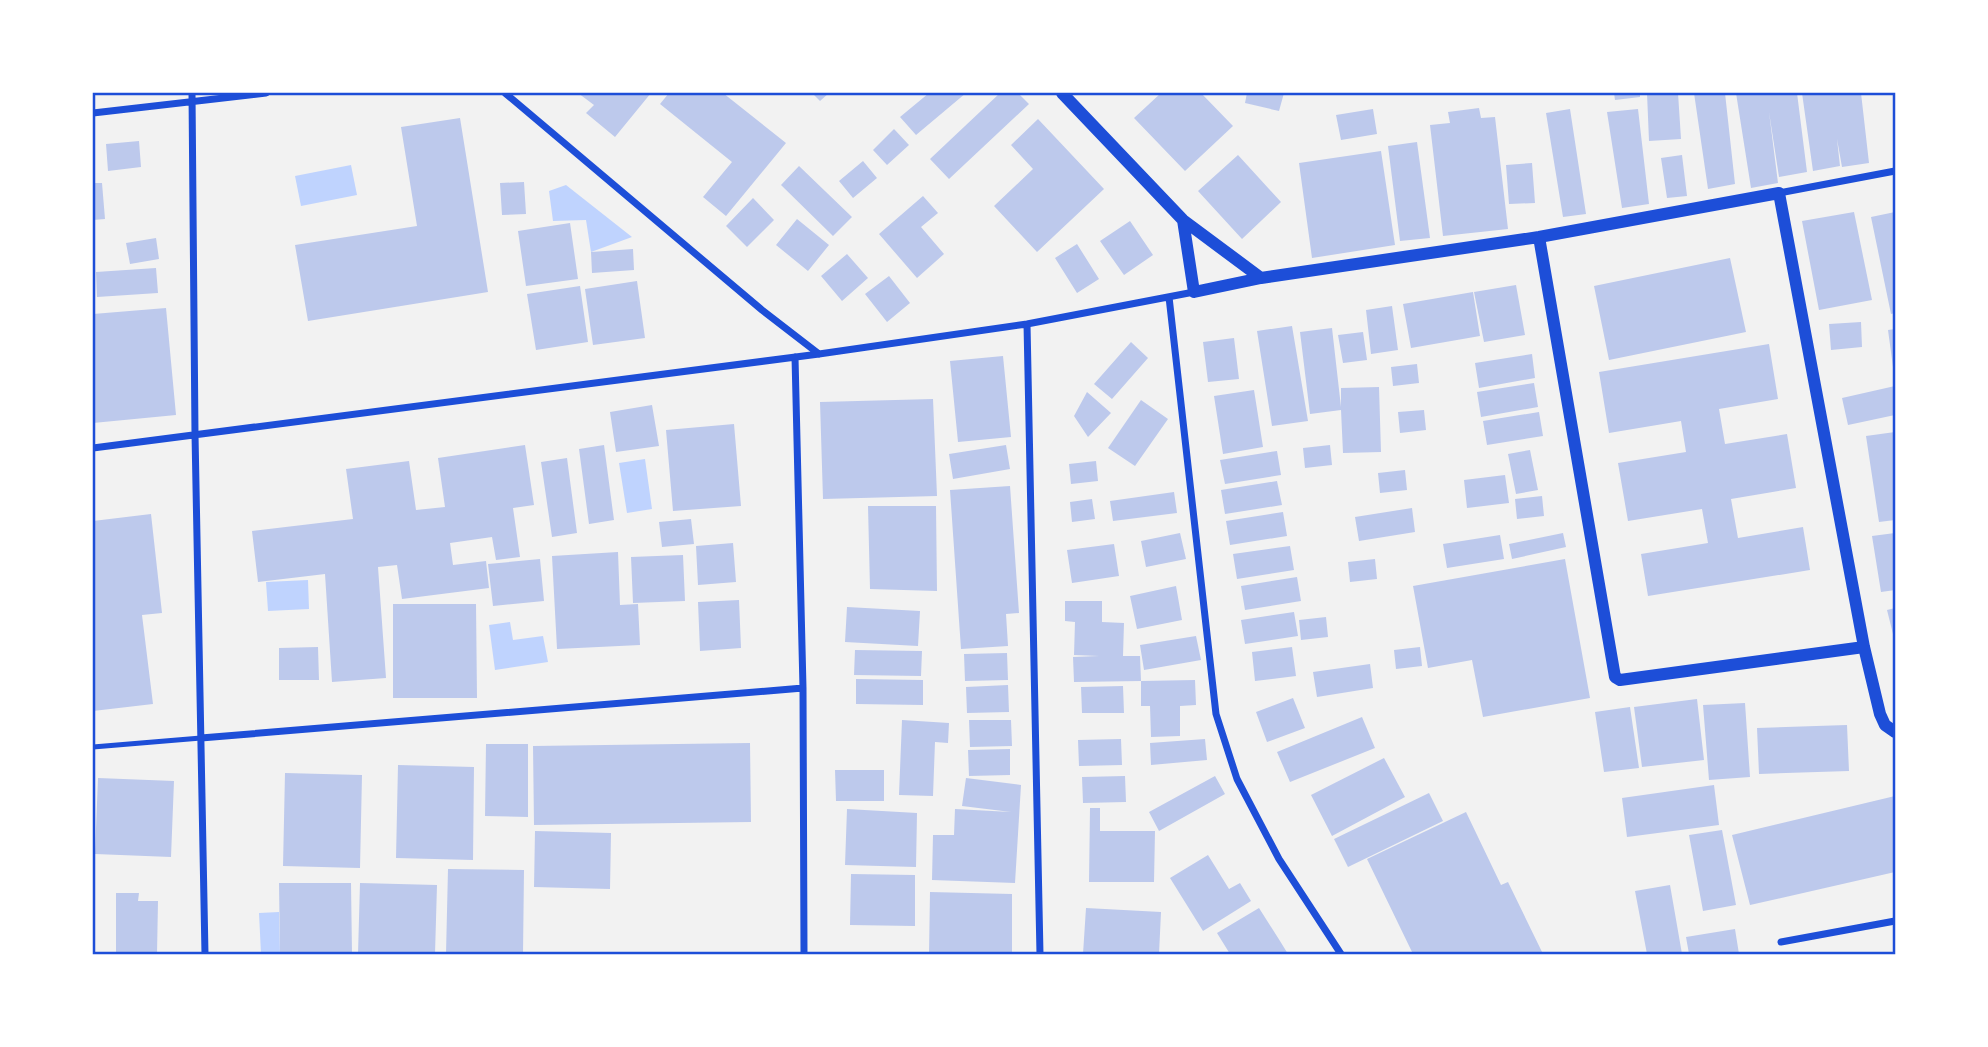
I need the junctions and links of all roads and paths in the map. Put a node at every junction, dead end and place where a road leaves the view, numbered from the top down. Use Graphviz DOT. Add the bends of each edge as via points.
graph roads {
  1 [pos="266,93"];
  2 [pos="505,93"];
  3 [pos="1062,93"];
  4 [pos="192,96"];
  5 [pos="93,113"];
  6 [pos="1895,172"];
  7 [pos="1779,193"];
  8 [pos="1183,220"];
  9 [pos="1539,237"];
  10 [pos="1261,278"];
  11 [pos="1194,292"];
  12 [pos="1169,297"];
  13 [pos="1027,324"];
  14 [pos="819,354"];
  15 [pos="795,357"];
  16 [pos="195,434"];
  17 [pos="93,449"];
  18 [pos="1864,647"];
  19 [pos="803,688"];
  20 [pos="1895,732"];
  21 [pos="201,738"];
  22 [pos="93,747"];
  23 [pos="1895,921"];
  24 [pos="1782,942"];
  25 [pos="205,954"];
  26 [pos="804,954"];
  27 [pos="1040,954"];
  28 [pos="1341,954"];
  1 -- 4 [label="street"];
  2 -- 14 [label="street"];
  3 -- 8 [label="street"];
  4 -- 5 [label="street"];
  4 -- 16 [label="street"];
  6 -- 7 [label="street"];
  7 -- 9 [label="street"];
  7 -- 18 [label="street"];
  8 -- 10 [label="street"];
  8 -- 11 [label="street"];
  9 -- 10 [label="street"];
  9 -- 18 [label="street" via="1615,677 1620,680"];
  10 -- 11 [label="street"];
  11 -- 12 [label="street"];
  12 -- 13 [label="street"];
  12 -- 28 [label="street" via="1216,714 1237,779 1279,859"];
  13 -- 14 [label="street"];
  13 -- 27 [label="street"];
  14 -- 15 [label="street"];
  15 -- 16 [label="street"];
  15 -- 19 [label="street"];
  16 -- 17 [label="street"];
  16 -- 21 [label="street"];
  18 -- 20 [label="street" via="1880,714"];
  19 -- 21 [label="street"];
  19 -- 26 [label="street"];
  21 -- 22 [label="lane"];
  21 -- 25 [label="street"];
  23 -- 24 [label="street"];
}
